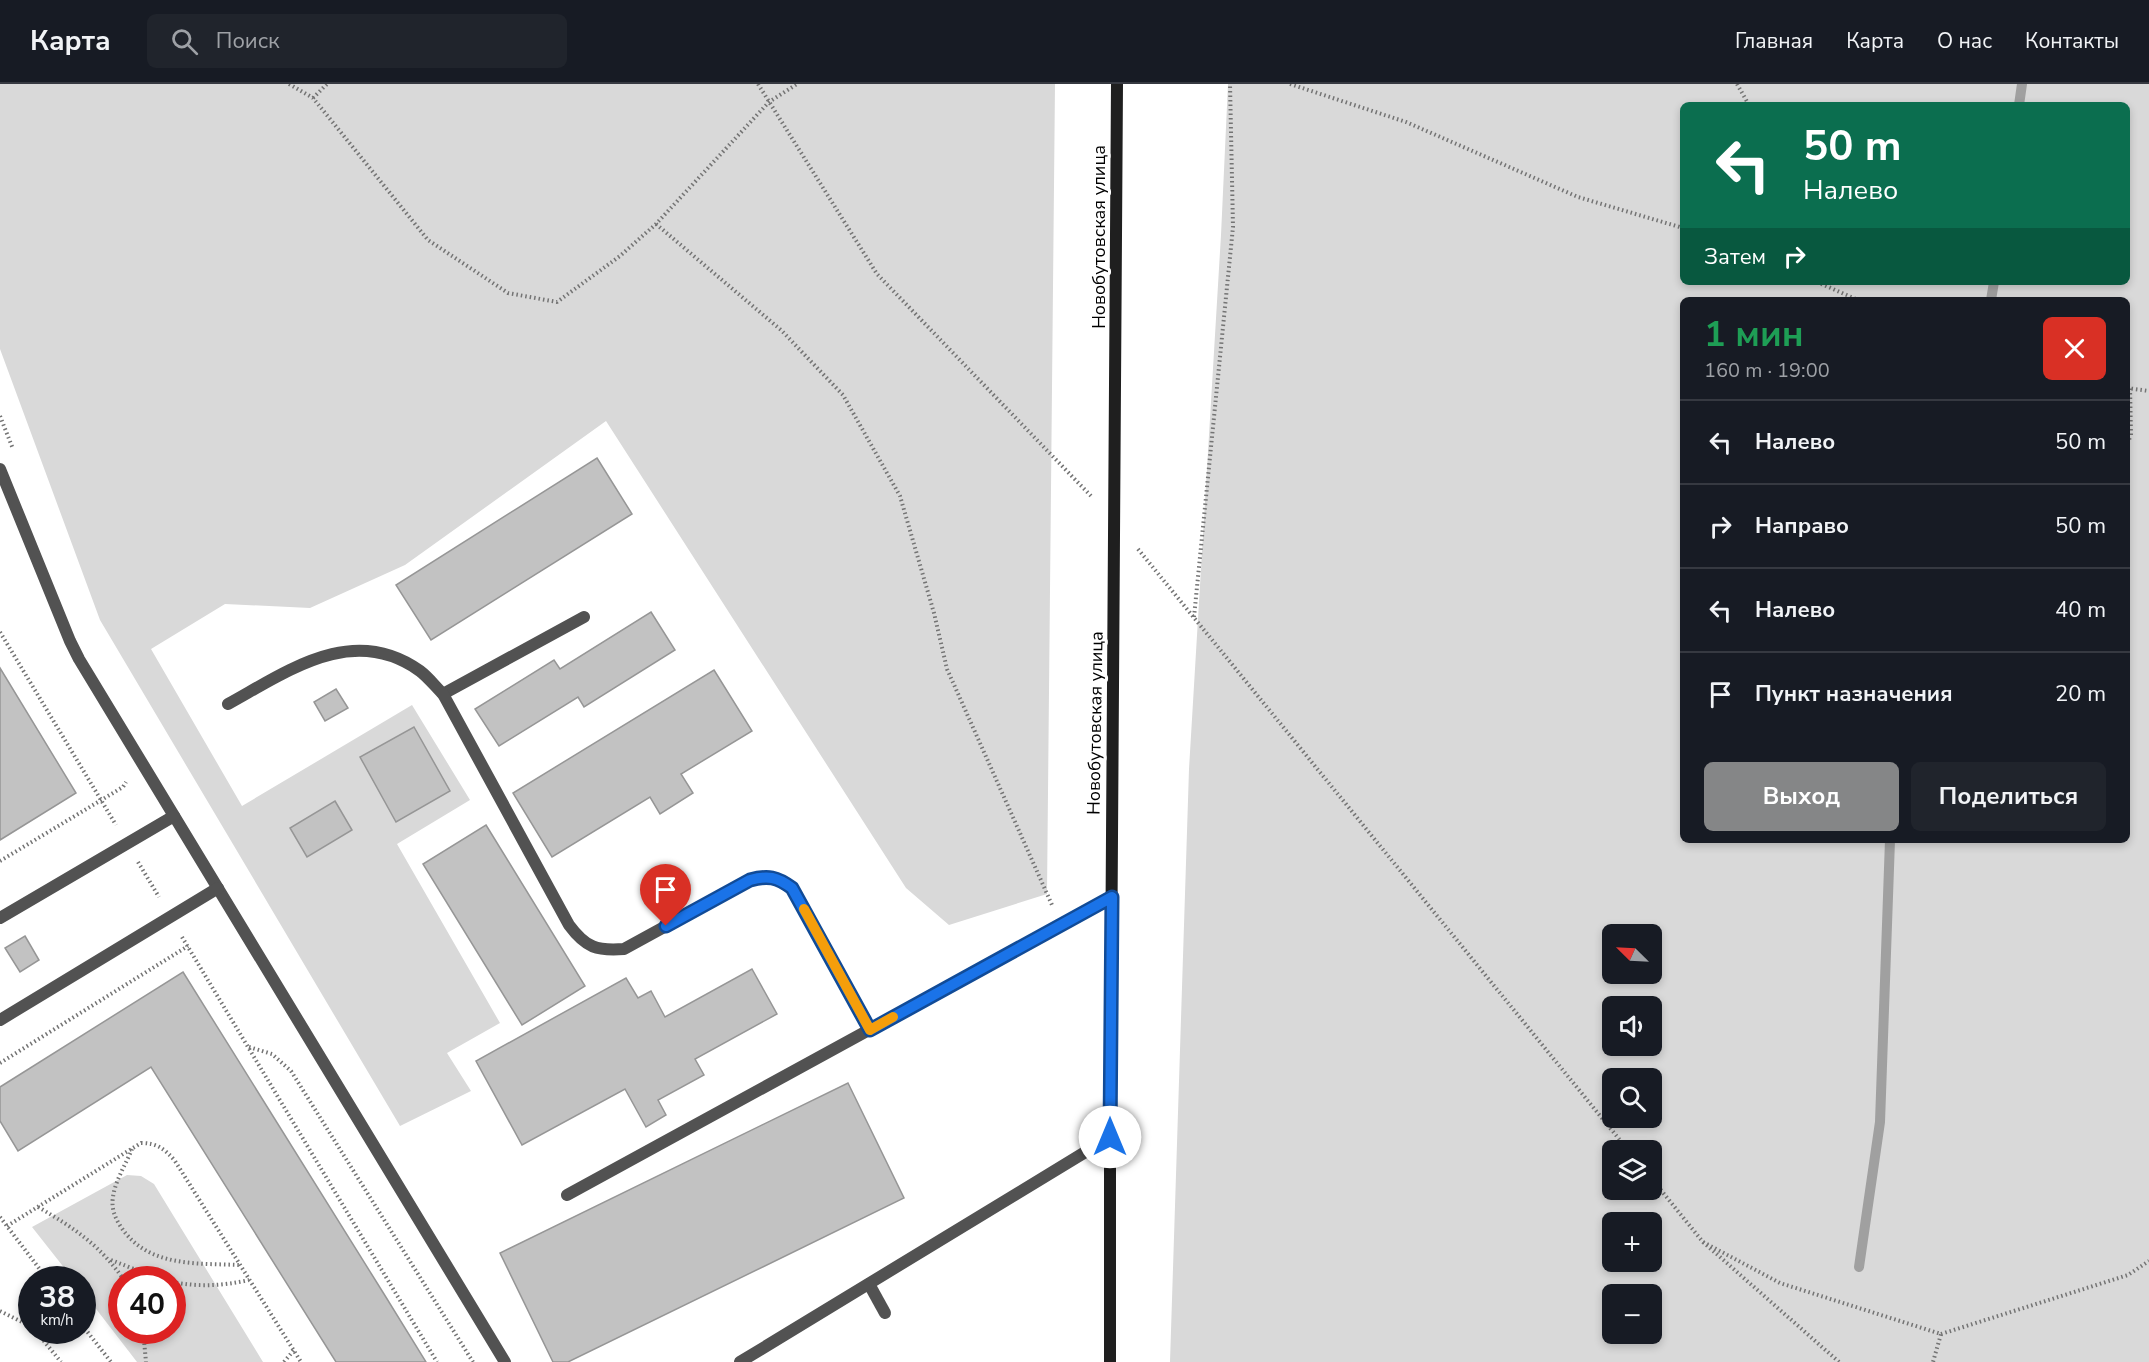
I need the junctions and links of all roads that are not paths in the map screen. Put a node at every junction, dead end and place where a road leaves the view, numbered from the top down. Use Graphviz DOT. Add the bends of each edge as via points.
graph roads {
  1 [pos="1117,84"];
  2 [pos="0,469"];
  3 [pos="584,617"];
  4 [pos="443,694"];
  5 [pos="228,704"];
  6 [pos="174,816"];
  7 [pos="218,888"];
  8 [pos="1112,897"];
  9 [pos="0,918"];
  10 [pos="0,1020"];
  11 [pos="870,1030"];
  12 [pos="1110,1137"];
  13 [pos="567,1195"];
  14 [pos="869,1284"];
  15 [pos="885,1313"];
  16 [pos="505,1362"];
  17 [pos="740,1362"];
  18 [pos="1110,1362"];
  1 -- 8 [label="street, Новобутовская улица"];
  2 -- 6 [label="lane" via="70,641"];
  3 -- 4 [label="lane"];
  4 -- 5 [label="lane" via="421,672 399,659 377,652 344,650 311,659"];
  4 -- 11 [label="lane" via="579,938 604,951 624,949 750,880 763,876 778,878 792,888"];
  6 -- 7 [label="lane"];
  6 -- 9 [label="lane"];
  7 -- 10 [label="lane"];
  7 -- 16 [label="lane"];
  8 -- 11 [label="lane"];
  8 -- 12 [label="street, Новобутовская улица"];
  11 -- 13 [label="lane"];
  12 -- 14 [label="lane"];
  12 -- 18 [label="street, Новобутовская улица"];
  14 -- 15 [label="lane"];
  14 -- 17 [label="lane"];
}
